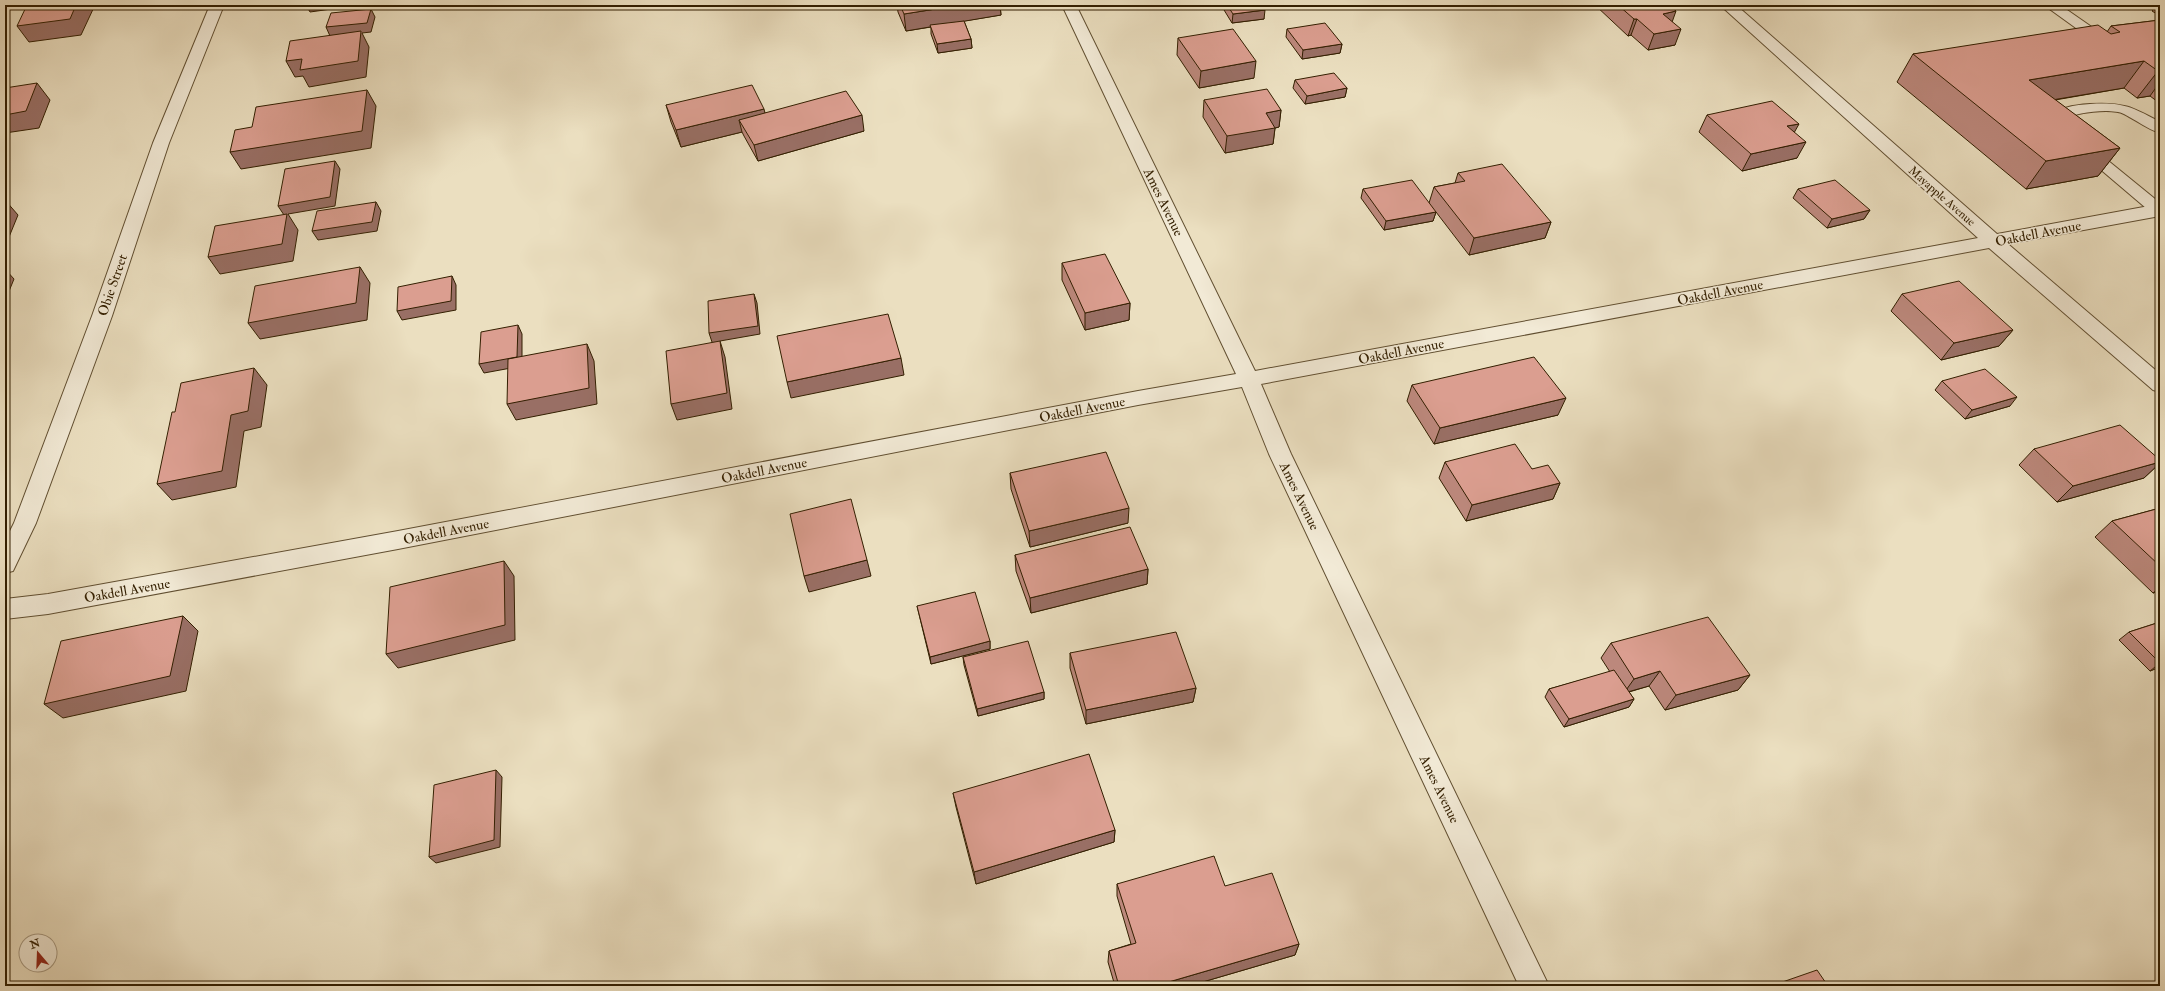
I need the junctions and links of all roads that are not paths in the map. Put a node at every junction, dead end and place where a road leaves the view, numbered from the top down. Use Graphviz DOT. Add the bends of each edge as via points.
graph roads {
  1 [pos="217,5"];
  2 [pos="1069,5"];
  3 [pos="1727,5"];
  4 [pos="2051,5"];
  5 [pos="2160,48"];
  6 [pos="2160,128"];
  7 [pos="2160,210"];
  8 [pos="1994,241"];
  9 [pos="1249,379"];
  10 [pos="2160,384"];
  11 [pos="5,564"];
  12 [pos="5,609"];
  13 [pos="1534,986"];
  1 -- 11 [label="street, Obie Street" via="161,143 102,316 25,523"];
  2 -- 9 [label="street, Ames Avenue"];
  3 -- 8 [label="street, Mayapple Avenue"];
  4 -- 5 [label="lane" via="2092,33 2153,43"];
  6 -- 7 [label="lane" via="2127,110 2111,107 2086,108 2060,114 2055,119 2058,127"];
  7 -- 8 [label="street, Oakdell Avenue"];
  8 -- 9 [label="street, Oakdell Avenue"];
  8 -- 10 [label="street, Mayapple Avenue"];
  9 -- 12 [label="street, Oakdell Avenue" via="382,543 48,604"];
  9 -- 13 [label="street, Ames Avenue" via="1280,454"];
}
